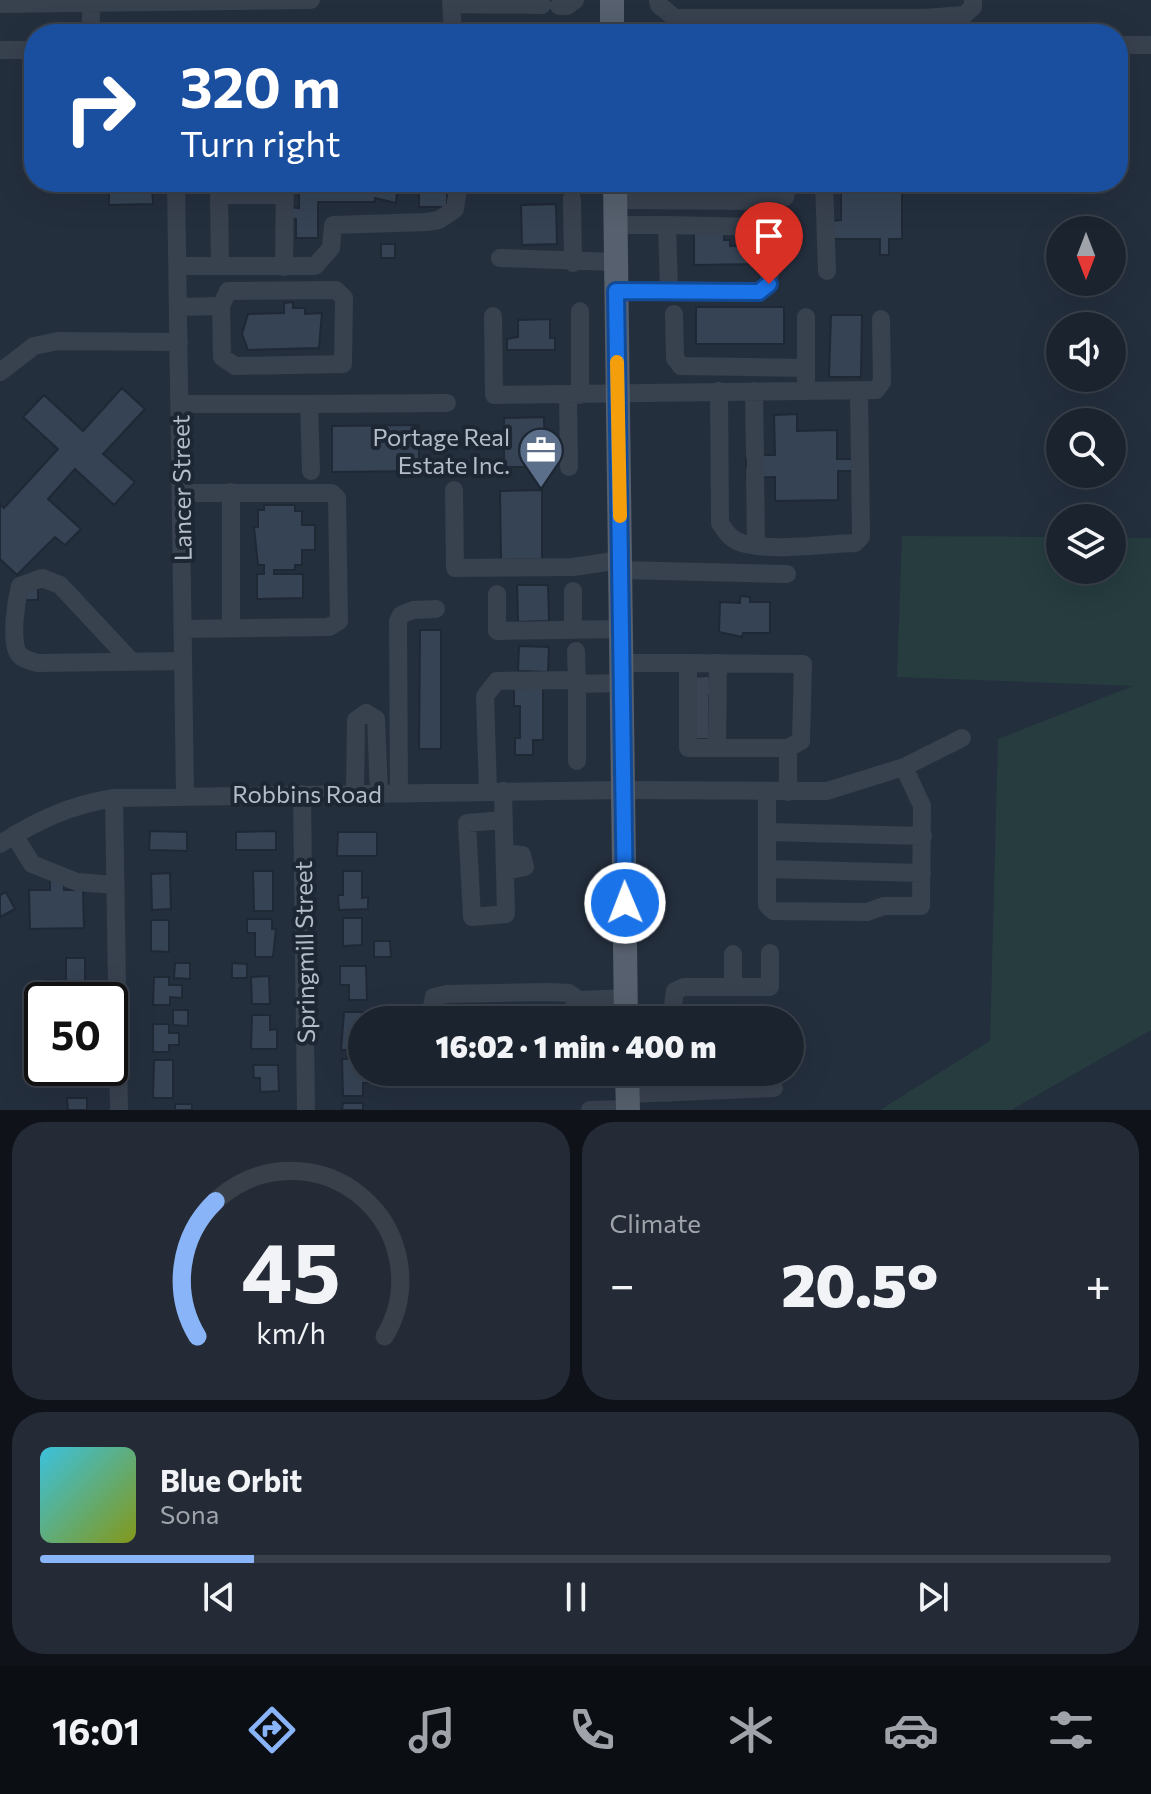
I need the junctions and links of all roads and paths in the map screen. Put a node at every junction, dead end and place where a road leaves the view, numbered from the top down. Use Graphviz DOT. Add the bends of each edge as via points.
graph roads {
  1 [pos="311,0"];
  2 [pos="612,0"];
  3 [pos="92,2"];
  4 [pos="452,2"];
  5 [pos="658,2"];
  6 [pos="0,4"];
  7 [pos="559,4"];
  8 [pos="973,4"];
  9 [pos="91,24"];
  10 [pos="453,24"];
  11 [pos="612,24"];
  12 [pos="1128,45"];
  13 [pos="1151,45"];
  14 [pos="0,50"];
  15 [pos="24,50"];
  16 [pos="176,192"];
  17 [pos="247,192"];
  18 [pos="284,192"];
  19 [pos="458,192"];
  20 [pos="615,192"];
  21 [pos="678,192"];
  22 [pos="786,192"];
  23 [pos="824,192"];
  24 [pos="572,199"];
  25 [pos="615,225"];
  26 [pos="667,225"];
  27 [pos="500,258"];
  28 [pos="616,262"];
  29 [pos="573,263"];
  30 [pos="178,266"];
  31 [pos="220,266"];
  32 [pos="284,267"];
  33 [pos="827,271"];
  34 [pos="669,290"];
  35 [pos="616,291"];
  36 [pos="221,306"];
  37 [pos="178,307"];
  38 [pos="580,311"];
  39 [pos="674,314"];
  40 [pos="493,316"];
  41 [pos="806,317"];
  42 [pos="881,319"];
  43 [pos="179,342"];
  44 [pos="723,368"];
  45 [pos="806,368"];
  46 [pos="0,372"];
  47 [pos="807,390"];
  48 [pos="721,391"];
  49 [pos="754,391"];
  50 [pos="859,391"];
  51 [pos="574,395"];
  52 [pos="618,395"];
  53 [pos="447,403"];
  54 [pos="180,404"];
  55 [pos="309,404"];
  56 [pos="569,467"];
  57 [pos="311,471"];
  58 [pos="454,490"];
  59 [pos="231,492"];
  60 [pos="181,493"];
  61 [pos="756,544"];
  62 [pos="621,565"];
  63 [pos="787,574"];
  64 [pos="573,591"];
  65 [pos="497,594"];
  66 [pos="436,609"];
  67 [pos="231,628"];
  68 [pos="183,629"];
  69 [pos="622,629"];
  70 [pos="573,630"];
  71 [pos="576,651"];
  72 [pos="183,661"];
  73 [pos="132,662"];
  74 [pos="688,663"];
  75 [pos="718,663"];
  76 [pos="622,673"];
  77 [pos="576,682"];
  78 [pos="703,710"];
  79 [pos="962,738"];
  80 [pos="788,748"];
  81 [pos="577,761"];
  82 [pos="904,767"];
  83 [pos="624,790"];
  84 [pos="496,791"];
  85 [pos="767,792"];
  86 [pos="788,792"];
  87 [pos="355,793"];
  88 [pos="379,793"];
  89 [pos="399,793"];
  90 [pos="185,794"];
  91 [pos="302,794"];
  92 [pos="114,798"];
  93 [pos="504,820"];
  94 [pos="767,832"];
  95 [pos="923,836"];
  96 [pos="7,840"];
  97 [pos="767,869"];
  98 [pos="922,873"];
  99 [pos="115,885"];
  100 [pos="770,953"];
  101 [pos="733,954"];
  102 [pos="733,987"];
  103 [pos="579,1000"];
  104 [pos="432,1006"];
  105 [pos="574,1006"];
  106 [pos="610,1006"];
  107 [pos="626,1006"];
  108 [pos="673,1006"];
  109 [pos="670,1086"];
  110 [pos="774,1088"];
  111 [pos="670,1093"];
  112 [pos="628,1096"];
  113 [pos="119,1110"];
  114 [pos="306,1110"];
  115 [pos="590,1110"];
  1 -- 3 [label="street"];
  2 -- 11 [label="main road"];
  3 -- 6 [label="street"];
  3 -- 9 [label="street"];
  4 -- 7 [label="street"];
  4 -- 10 [label="street"];
  5 -- 8 [label="street" via="675,18 924,18 964,15"];
  12 -- 13 [label="street"];
  14 -- 15 [label="street"];
  16 -- 30 [label="street, Lancer Street"];
  17 -- 31 [label="street" via="219,195"];
  18 -- 32 [label="street"];
  19 -- 32 [label="street" via="455,209 439,220 333,225 331,248 322,262"];
  20 -- 25 [label="main road"];
  21 -- 22 [label="street" via="761,202 785,197"];
  23 -- 33 [label="street"];
  24 -- 29 [label="street"];
  25 -- 26 [label="street"];
  25 -- 28 [label="main road"];
  26 -- 34 [label="street"];
  26 -- 34 [label="street" via="759,227 771,245 769,284 759,292"];
  27 -- 29 [label="street" via="560,258"];
  28 -- 29 [label="street"];
  28 -- 35 [label="main road"];
  30 -- 31 [label="street"];
  30 -- 37 [label="street, Lancer Street"];
  31 -- 32 [label="street"];
  34 -- 35 [label="street"];
  35 -- 52 [label="main road"];
  36 -- 36 [label="street" via="222,357 235,366 343,364 344,298 336,290 228,291"];
  36 -- 37 [label="street"];
  37 -- 43 [label="street, Lancer Street"];
  38 -- 51 [label="street"];
  39 -- 44 [label="street" via="675,358 681,366"];
  40 -- 51 [label="street" via="494,395"];
  41 -- 45 [label="street"];
  42 -- 50 [label="street" via="882,382 876,390"];
  43 -- 46 [label="street" via="58,341 34,346"];
  43 -- 54 [label="street, Lancer Street"];
  44 -- 45 [label="street"];
  44 -- 48 [label="street"];
  45 -- 47 [label="street"];
  47 -- 49 [label="street"];
  47 -- 50 [label="street"];
  48 -- 49 [label="street"];
  48 -- 52 [label="street"];
  48 -- 61 [label="street" via="720,523 729,537"];
  49 -- 61 [label="street"];
  50 -- 61 [label="street" via="861,537 855,543"];
  51 -- 52 [label="street"];
  51 -- 56 [label="street"];
  52 -- 62 [label="main road"];
  53 -- 55 [label="street"];
  54 -- 55 [label="street"];
  54 -- 60 [label="street, Lancer Street"];
  55 -- 57 [label="street"];
  58 -- 62 [label="street" via="455,568"];
  59 -- 60 [label="street"];
  59 -- 67 [label="street"];
  59 -- 67 [label="street" via="332,493 337,498 339,621 329,627"];
  60 -- 68 [label="street, Lancer Street"];
  62 -- 63 [label="street"];
  62 -- 69 [label="main road"];
  64 -- 70 [label="street"];
  65 -- 70 [label="street" via="497,631"];
  66 -- 89 [label="street" via="413,610 398,621"];
  67 -- 68 [label="street"];
  68 -- 72 [label="street, Lancer Street"];
  69 -- 70 [label="street"];
  69 -- 76 [label="main road"];
  71 -- 77 [label="street"];
  72 -- 73 [label="street"];
  72 -- 90 [label="street, Lancer Street"];
  73 -- 73 [label="street" via="23,659 17,650 20,586 42,578 60,585"];
  74 -- 75 [label="street"];
  74 -- 76 [label="street"];
  74 -- 78 [label="street"];
  75 -- 78 [label="street"];
  75 -- 80 [label="street" via="803,664 801,741"];
  76 -- 77 [label="street"];
  76 -- 83 [label="main road"];
  77 -- 81 [label="street"];
  77 -- 84 [label="street" via="497,681 485,696"];
  78 -- 80 [label="street"];
  79 -- 82 [label="street, Robbins Road"];
  80 -- 86 [label="street"];
  82 -- 86 [label="street, Robbins Road" via="827,791"];
  82 -- 95 [label="street" via="922,806"];
  83 -- 84 [label="street, Robbins Road"];
  83 -- 85 [label="street, Robbins Road"];
  83 -- 107 [label="main road"];
  84 -- 89 [label="street, Robbins Road"];
  84 -- 93 [label="street"];
  85 -- 86 [label="street, Robbins Road"];
  85 -- 94 [label="street"];
  87 -- 88 [label="street, Robbins Road"];
  87 -- 88 [label="street" via="356,720 366,713 376,719 379,733"];
  87 -- 91 [label="street, Robbins Road"];
  88 -- 89 [label="street, Robbins Road"];
  90 -- 91 [label="street, Robbins Road"];
  90 -- 92 [label="street, Robbins Road"];
  91 -- 114 [label="street, Springmill Street"];
  92 -- 96 [label="street, Robbins Road" via="41,818"];
  92 -- 99 [label="street"];
  93 -- 93 [label="street" via="505,915 472,917 467,823"];
  94 -- 95 [label="street"];
  94 -- 97 [label="street"];
  95 -- 98 [label="street"];
  96 -- 99 [label="street" via="32,864 77,882"];
  97 -- 98 [label="street"];
  97 -- 98 [label="street" via="767,905 773,911 867,912 884,906 921,906"];
  99 -- 113 [label="street"];
  100 -- 102 [label="street" via="770,987"];
  101 -- 102 [label="street"];
  102 -- 108 [label="street" via="684,987 675,991"];
  103 -- 104 [label="street" via="569,993 447,994 434,997"];
  103 -- 105 [label="street"];
  103 -- 106 [label="street"];
  109 -- 111 [label="street"];
  110 -- 111 [label="street"];
  111 -- 112 [label="street"];
  112 -- 115 [label="street"];
}
